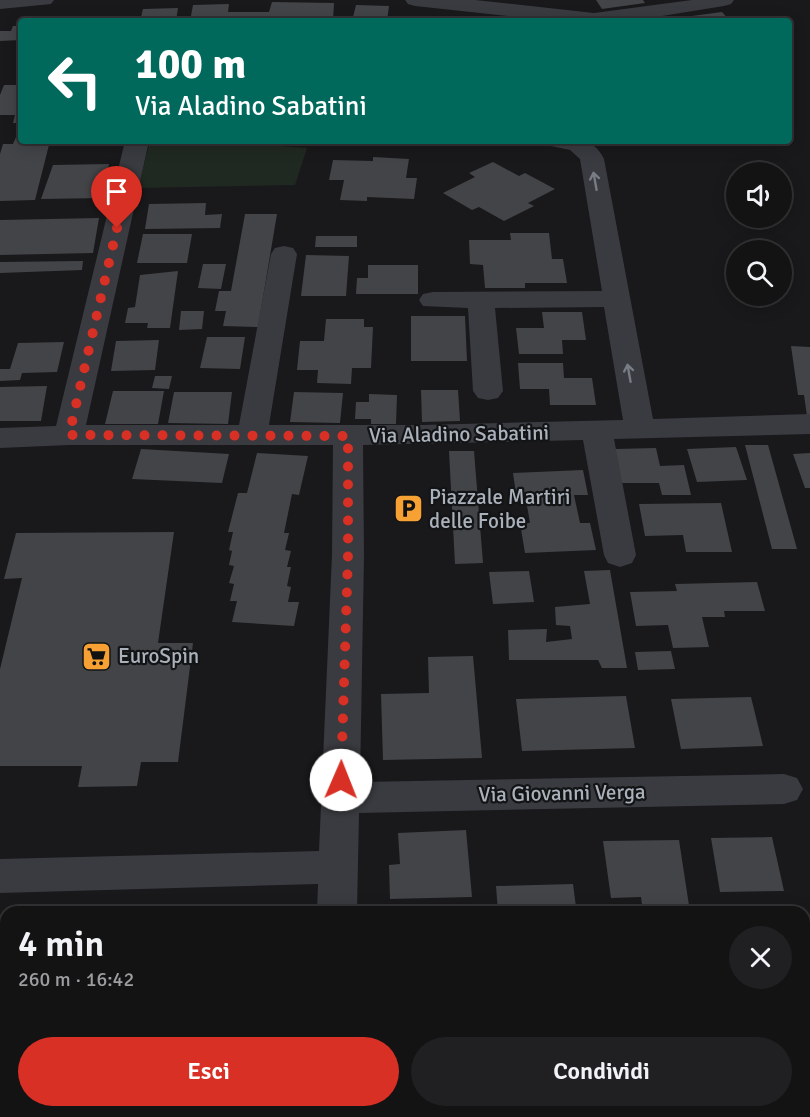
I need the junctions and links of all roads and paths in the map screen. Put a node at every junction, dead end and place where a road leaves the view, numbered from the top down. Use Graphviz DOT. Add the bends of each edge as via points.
graph roads {
  1 [pos="44,0"];
  2 [pos="415,0"];
  3 [pos="724,0"];
  4 [pos="0,3"];
  5 [pos="585,18"];
  6 [pos="602,18"];
  7 [pos="136,144"];
  8 [pos="574,144"];
  9 [pos="284,254"];
  10 [pos="616,299"];
  11 [pos="434,300"];
  12 [pos="481,300"];
  13 [pos="488,391"];
  14 [pos="810,424"];
  15 [pos="640,430"];
  16 [pos="597,431"];
  17 [pos="69,435"];
  18 [pos="252,435"];
  19 [pos="348,436"];
  20 [pos="0,438"];
  21 [pos="620,555"];
  22 [pos="784,789"];
  23 [pos="340,798"];
  24 [pos="339,867"];
  25 [pos="0,876"];
  26 [pos="338,906"];
  1 -- 4 [label="street"];
  2 -- 5 [label="street"];
  3 -- 6 [label="street"];
  7 -- 17 [label="street"];
  10 -- 8 [label="street, one-way" via="590,154"];
  9 -- 18 [label="street"];
  10 -- 12 [label="street"];
  15 -- 10 [label="street, one-way"];
  11 -- 12 [label="street"];
  12 -- 13 [label="street"];
  14 -- 15 [label="street, Via Aladino Sabatini"];
  15 -- 16 [label="street, Via Aladino Sabatini"];
  16 -- 19 [label="street, Via Aladino Sabatini"];
  16 -- 21 [label="street"];
  17 -- 18 [label="street, Via Aladino Sabatini"];
  17 -- 20 [label="street, Via Aladino Sabatini"];
  18 -- 19 [label="street, Via Aladino Sabatini"];
  19 -- 23 [label="street"];
  22 -- 23 [label="street, Via Giovanni Verga"];
  23 -- 24 [label="street"];
  24 -- 25 [label="street"];
  24 -- 26 [label="street"];
}
